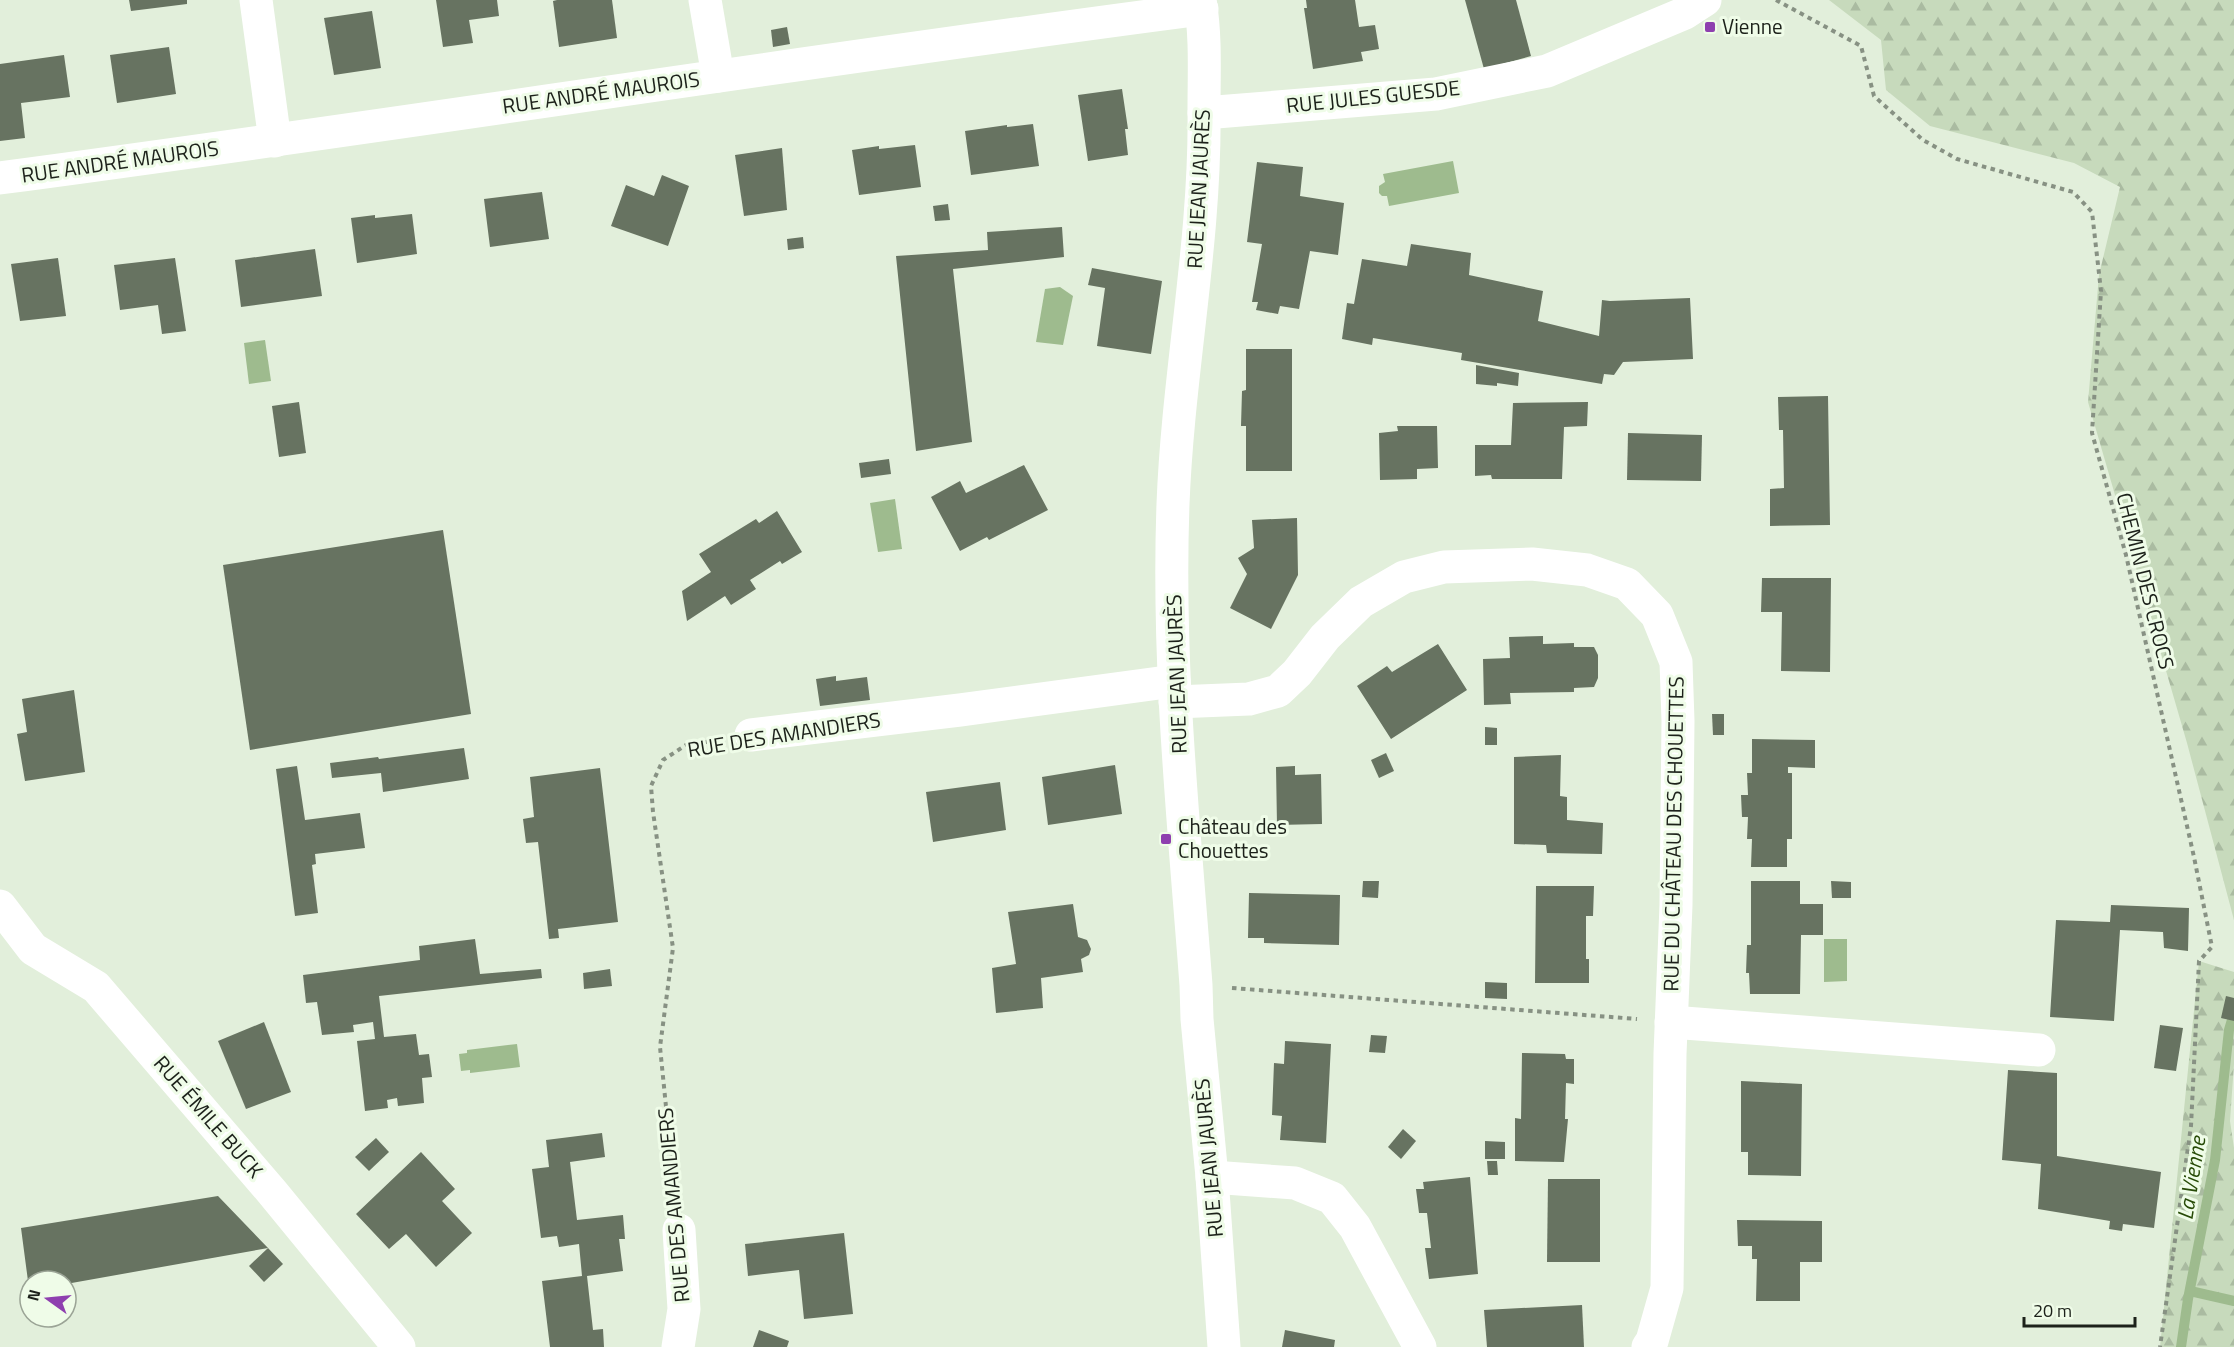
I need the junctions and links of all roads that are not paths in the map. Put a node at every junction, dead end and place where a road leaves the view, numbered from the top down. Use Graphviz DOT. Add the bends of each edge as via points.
graph roads {
  1 [pos="256,0"];
  2 [pos="705,0"];
  3 [pos="1705,0"];
  4 [pos="1201,4"];
  5 [pos="718,76"];
  6 [pos="1204,113"];
  7 [pos="275,141"];
  8 [pos="0,178"];
  9 [pos="1175,691"];
  10 [pos="752,735"];
  11 [pos="0,906"];
  12 [pos="1671,1022"];
  13 [pos="2039,1050"];
  14 [pos="1212,1177"];
  15 [pos="679,1230"];
  16 [pos="399,1347"];
  17 [pos="678,1347"];
  18 [pos="1224,1347"];
  19 [pos="1420,1347"];
  20 [pos="1648,1347"];
  1 -- 7 [label="street"];
  2 -- 5 [label="street"];
  3 -- 6 [label="street, RUE JULES GUESDE" via="1685,13 1547,71 1436,94"];
  4 -- 5 [label="street, RUE ANDRÉ MAUROIS"];
  4 -- 6 [label="street, RUE JEAN JAURÈS" via="1205,35"];
  5 -- 7 [label="street, RUE ANDRÉ MAUROIS"];
  6 -- 9 [label="street, RUE JEAN JAURÈS" via="1202,204 1173,504"];
  7 -- 8 [label="street, RUE ANDRÉ MAUROIS"];
  9 -- 10 [label="street, RUE DES AMANDIERS" via="960,710"];
  9 -- 12 [label="street, RUE DU CHÂTEAU DES CHOUETTES" via="1250,699 1278,691 1360,602 1404,577 1444,567 1532,564 1587,570 1627,584 1657,615 1676,662 1676,905"];
  9 -- 14 [label="street, RUE JEAN JAURÈS"];
  11 -- 16 [label="street, RUE ÉMILE BUCK" via="33,949 96,987"];
  12 -- 13 [label="street"];
  12 -- 20 [label="street, RUE DU CHÂTEAU DES CHOUETTES" via="1667,1288"];
  14 -- 18 [label="street, RUE JEAN JAURÈS"];
  14 -- 19 [label="street" via="1295,1182 1332,1198 1355,1227"];
  15 -- 17 [label="street, RUE DES AMANDIERS" via="684,1309"];
}
